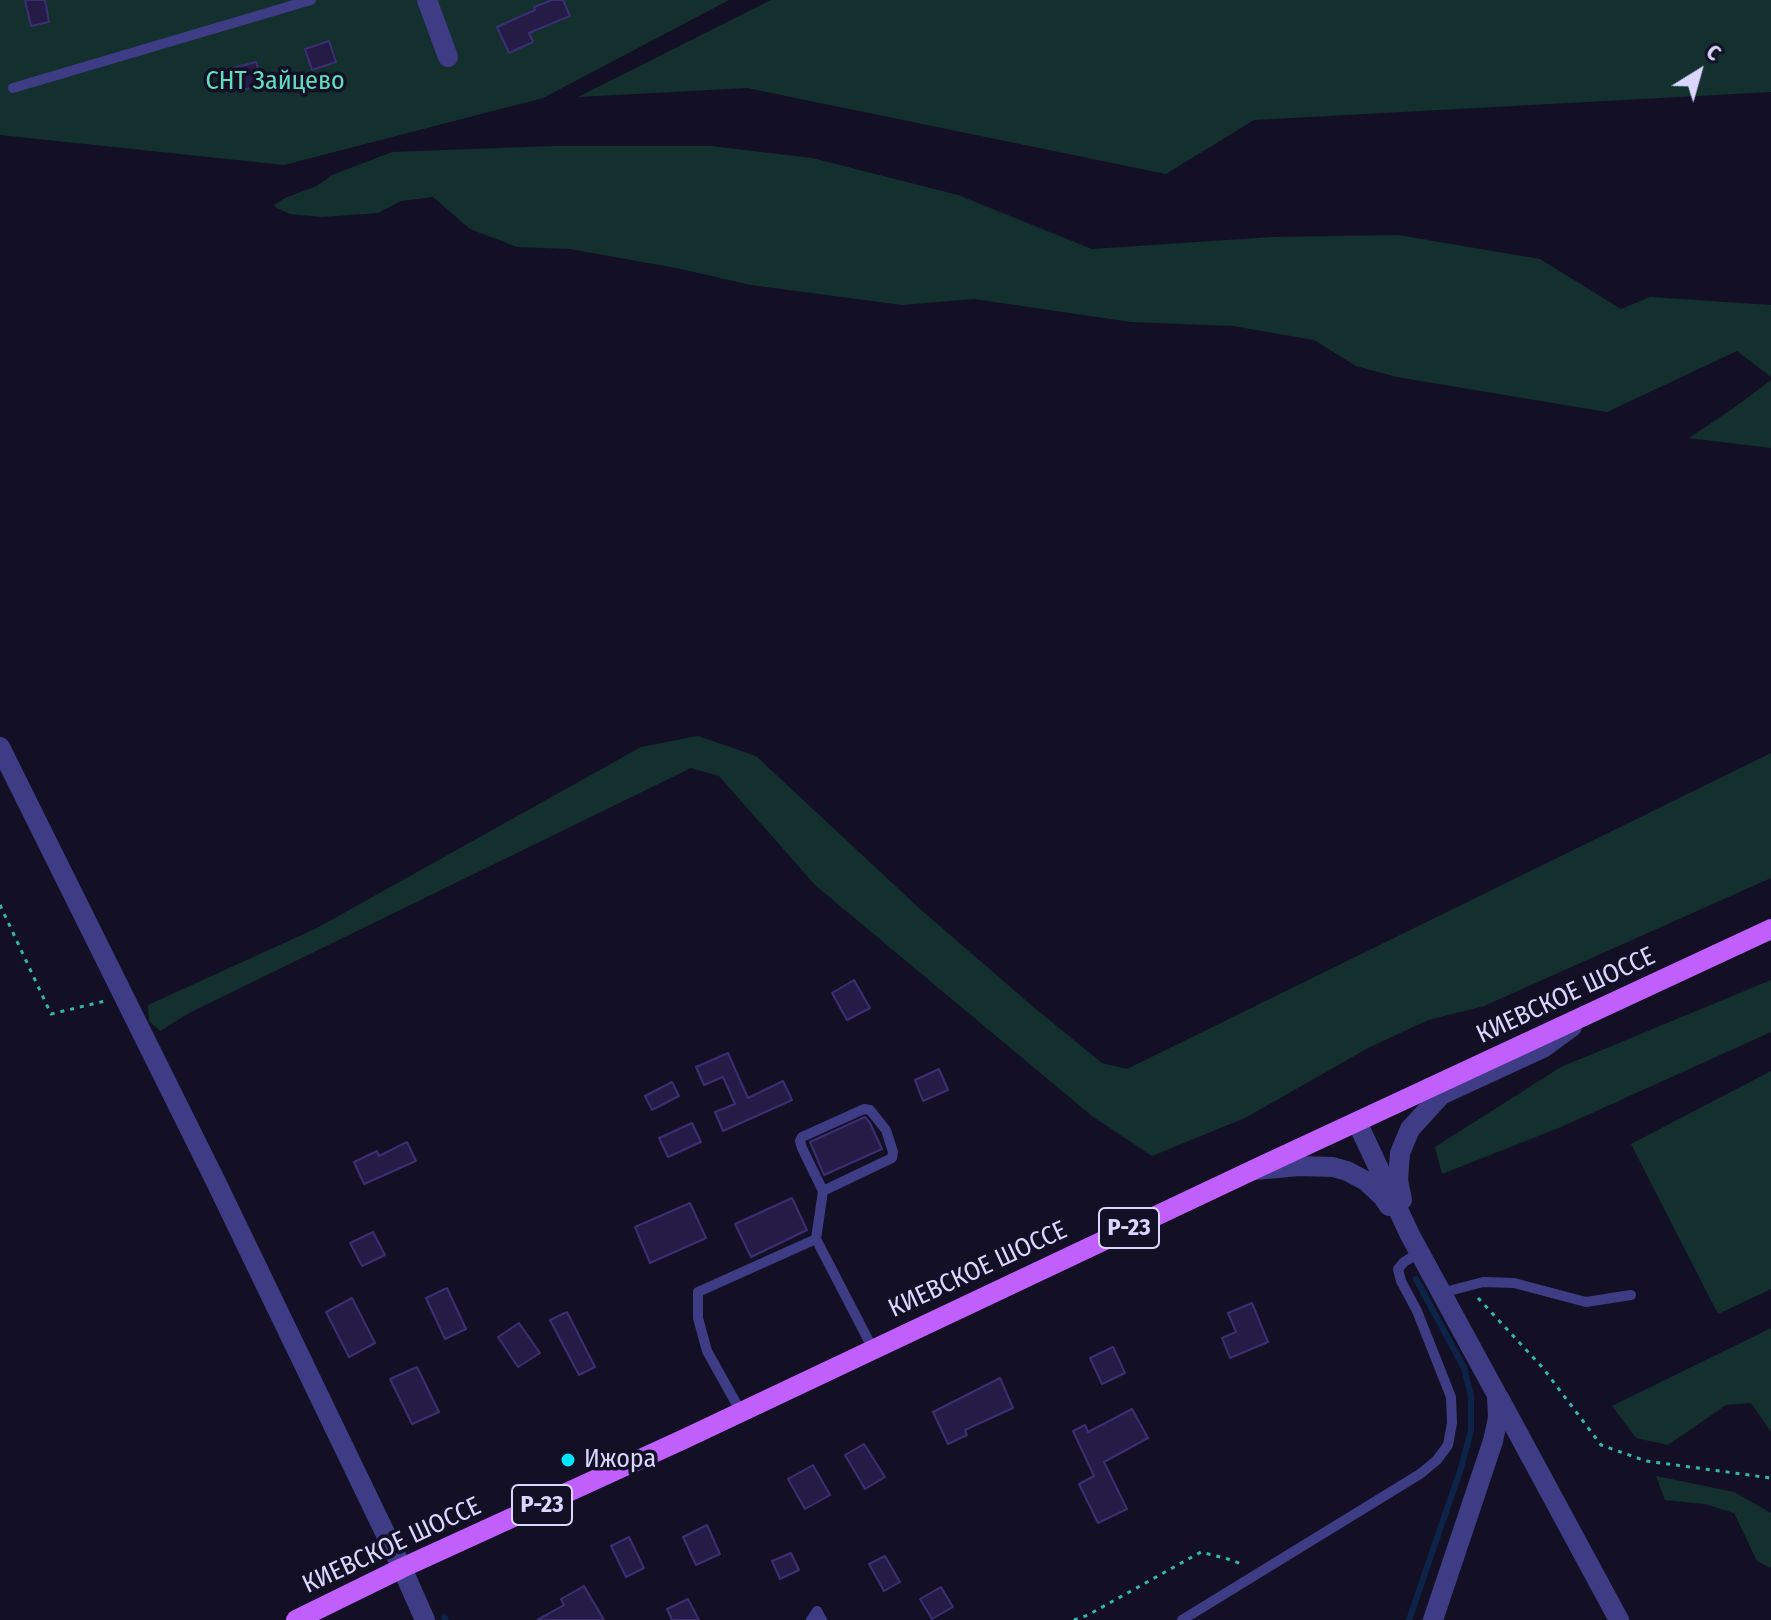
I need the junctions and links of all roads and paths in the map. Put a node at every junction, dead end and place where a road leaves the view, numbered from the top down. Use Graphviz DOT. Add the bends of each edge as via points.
graph roads {
  1 [pos="311,0"];
  2 [pos="427,0"];
  3 [pos="448,57"];
  4 [pos="13,88"];
  5 [pos="0,747"];
  6 [pos="0,905"];
  7 [pos="1771,929"];
  8 [pos="124,997"];
  9 [pos="1597,1010"];
  10 [pos="1357,1122"];
  11 [pos="1253,1170"];
  12 [pos="823,1191"];
  13 [pos="816,1239"];
  14 [pos="1415,1244"];
  15 [pos="1468,1286"];
  16 [pos="1441,1293"];
  17 [pos="1631,1295"];
  18 [pos="873,1349"];
  19 [pos="1497,1395"];
  20 [pos="741,1412"];
  21 [pos="1771,1478"];
  22 [pos="402,1568"];
  23 [pos="1258,1573"];
  24 [pos="296,1620"];
  25 [pos="425,1620"];
  26 [pos="811,1620"];
  27 [pos="822,1620"];
  28 [pos="1074,1620"];
  29 [pos="1182,1620"];
  30 [pos="1433,1620"];
  31 [pos="1619,1620"];
  1 -- 4 [label="lane"];
  2 -- 3 [label="street"];
  5 -- 8 [label="street"];
  6 -- 8 [label="path" via="51,1014"];
  7 -- 9 [label="main road, КИЕВСКОЕ ШОССЕ / Р-23"];
  8 -- 22 [label="street"];
  9 -- 10 [label="main road, КИЕВСКОЕ ШОССЕ / Р-23"];
  9 -- 14 [label="street" via="1543,1048 1441,1095 1410,1129 1400,1153 1398,1180"];
  10 -- 11 [label="main road, КИЕВСКОЕ ШОССЕ / Р-23"];
  10 -- 14 [label="street"];
  11 -- 14 [label="street" via="1299,1166 1347,1171 1383,1197"];
  11 -- 18 [label="main road, КИЕВСКОЕ ШОССЕ / Р-23"];
  12 -- 12 [label="lane" via="802,1137 870,1110 886,1130 892,1158"];
  12 -- 13 [label="lane"];
  13 -- 18 [label="lane"];
  13 -- 20 [label="lane" via="698,1292 707,1351"];
  14 -- 16 [label="street"];
  14 -- 23 [label="lane" via="1398,1269 1451,1397 1448,1445 1420,1474"];
  15 -- 16 [label="lane"];
  15 -- 17 [label="lane" via="1514,1283 1586,1302"];
  15 -- 21 [label="path" via="1543,1368 1601,1445 1646,1461"];
  16 -- 19 [label="street"];
  18 -- 20 [label="main road, КИЕВСКОЕ ШОССЕ / Р-23"];
  19 -- 30 [label="street" via="1493,1441"];
  19 -- 31 [label="street"];
  20 -- 22 [label="main road, КИЕВСКОЕ ШОССЕ / Р-23"];
  22 -- 24 [label="main road, КИЕВСКОЕ ШОССЕ / Р-23"];
  22 -- 25 [label="street"];
  23 -- 28 [label="path" via="1201,1552"];
  23 -- 29 [label="lane"];
  26 -- 27 [label="lane" via="817,1611"];
}
